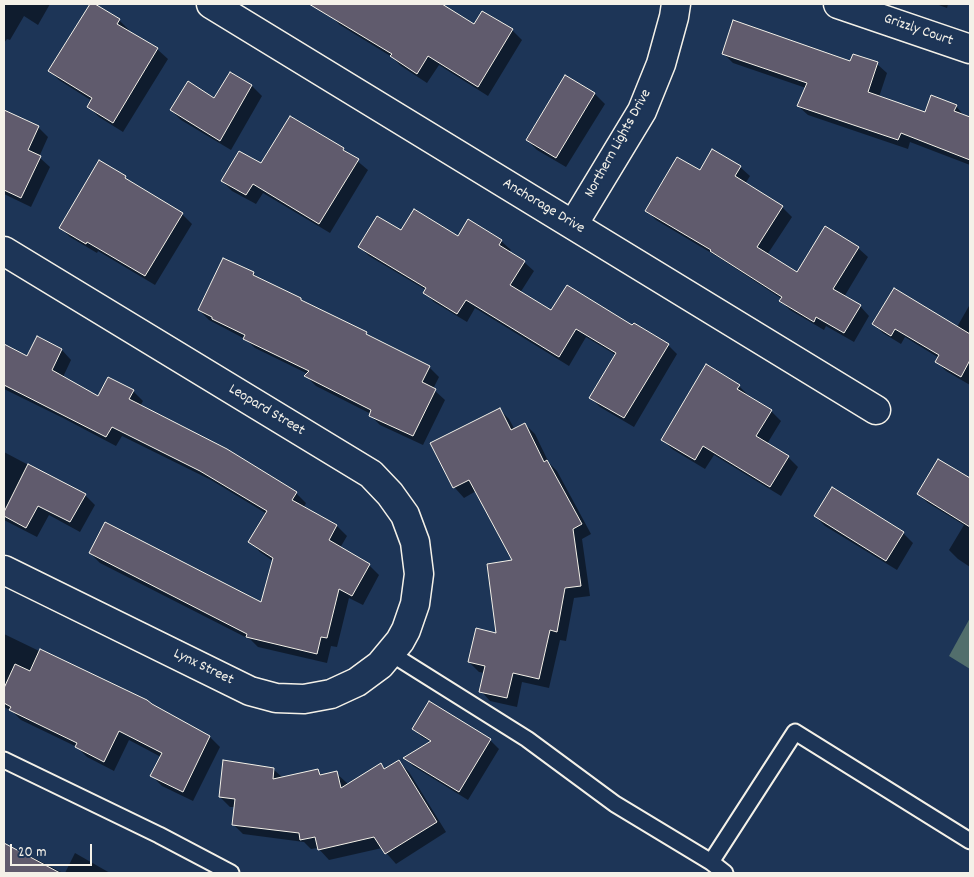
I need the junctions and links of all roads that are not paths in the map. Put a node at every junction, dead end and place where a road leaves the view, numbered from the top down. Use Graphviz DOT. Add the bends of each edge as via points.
graph roads {
  1 [pos="211,4"];
  2 [pos="676,4"];
  3 [pos="838,4"];
  4 [pos="970,49"];
  5 [pos="573,225"];
  6 [pos="4,251"];
  7 [pos="876,410"];
  8 [pos="4,570"];
  9 [pos="395,647"];
  10 [pos="4,760"];
  11 [pos="970,841"];
  12 [pos="711,862"];
  13 [pos="231,873"];
  14 [pos="724,873"];
  1 -- 5 [label="street, Anchorage Drive"];
  2 -- 5 [label="street, Northern Lights Drive" via="661,64 642,111"];
  3 -- 4 [label="street, Grizzly Court"];
  5 -- 7 [label="street, Anchorage Drive"];
  6 -- 9 [label="street, Leopard Street" via="370,474 390,494 405,515 415,542 419,574 415,604 406,630"];
  8 -- 9 [label="street, Lynx Street" via="250,691 276,698 304,699 331,694 357,682 380,665"];
  9 -- 12 [label="lane" via="615,804"];
  10 -- 13 [label="lane"];
  11 -- 12 [label="lane" via="795,732"];
  12 -- 14 [label="lane"];
}
